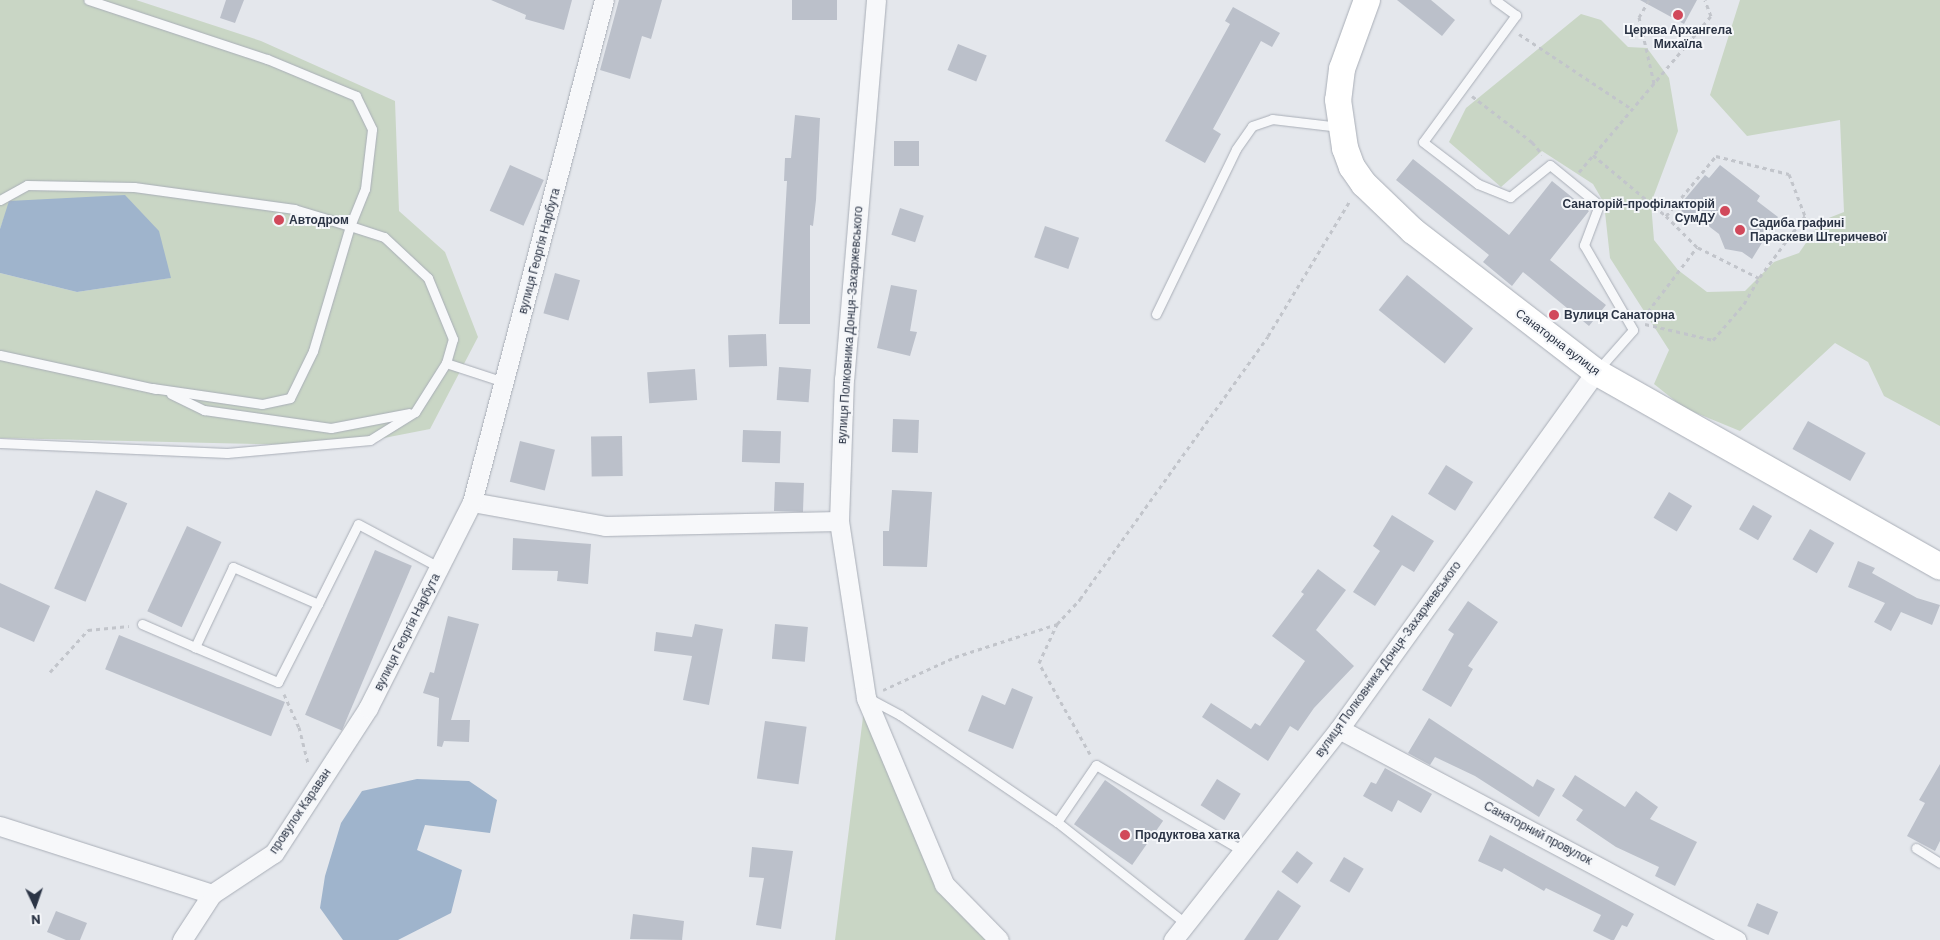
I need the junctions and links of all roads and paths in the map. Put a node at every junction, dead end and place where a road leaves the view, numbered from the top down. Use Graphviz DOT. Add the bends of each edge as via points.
graph roads {
  1 [pos="89,0"];
  2 [pos="604,0"];
  3 [pos="876,0"];
  4 [pos="1367,0"];
  5 [pos="1495,0"];
  6 [pos="1649,0"];
  7 [pos="1705,0"];
  8 [pos="1508,27"];
  9 [pos="1654,83"];
  10 [pos="1462,89"];
  11 [pos="1632,109"];
  12 [pos="1340,127"];
  13 [pos="1593,155"];
  14 [pos="1550,165"];
  15 [pos="1570,182"];
  16 [pos="1364,184"];
  17 [pos="0,200"];
  18 [pos="1666,216"];
  19 [pos="350,226"];
  20 [pos="1697,247"];
  21 [pos="1759,278"];
  22 [pos="1156,314"];
  23 [pos="0,355"];
  24 [pos="446,363"];
  25 [pos="1596,372"];
  26 [pos="504,382"];
  27 [pos="152,388"];
  28 [pos="415,412"];
  29 [pos="0,443"];
  30 [pos="472,502"];
  31 [pos="839,521"];
  32 [pos="439,567"];
  33 [pos="1940,568"];
  34 [pos="318,604"];
  35 [pos="142,624"];
  36 [pos="1057,624"];
  37 [pos="195,647"];
  38 [pos="50,672"];
  39 [pos="278,682"];
  40 [pos="866,698"];
  41 [pos="368,708"];
  42 [pos="1339,729"];
  43 [pos="1096,766"];
  44 [pos="314,790"];
  45 [pos="1058,822"];
  46 [pos="0,826"];
  47 [pos="1916,848"];
  48 [pos="1243,851"];
  49 [pos="1940,863"];
  50 [pos="212,894"];
  51 [pos="1185,923"];
  52 [pos="182,940"];
  53 [pos="999,940"];
  54 [pos="1173,940"];
  55 [pos="1736,940"];
  1 -- 19 [label="lane" via="267,59 356,96 372,128 365,189"];
  2 -- 26 [label="street, вулиця Георгія Нарбута"];
  3 -- 31 [label="street, вулиця Полковника Донця-Захаржевського" via="844,378"];
  4 -- 12 [label="main road, Санаторна вулиця" via="1342,69 1338,100"];
  5 -- 8 [label="lane" via="1516,15"];
  6 -- 9 [label="path" via="1639,17"];
  7 -- 9 [label="path" via="1711,16"];
  8 -- 10 [label="lane"];
  8 -- 11 [label="path"];
  9 -- 11 [label="path"];
  10 -- 14 [label="path" via="1532,142"];
  10 -- 14 [label="lane" via="1423,142 1478,184 1510,197"];
  11 -- 13 [label="path"];
  12 -- 16 [label="main road, Санаторна вулиця" via="1352,167"];
  12 -- 22 [label="lane" via="1272,119 1252,126 1236,149"];
  13 -- 15 [label="path"];
  13 -- 18 [label="path"];
  14 -- 15 [label="lane"];
  15 -- 25 [label="lane" via="1599,205 1584,245 1633,330"];
  16 -- 25 [label="main road, Санаторна вулиця" via="1413,231"];
  16 -- 36 [label="path" via="1340,212 1268,336 1080,599"];
  17 -- 19 [label="lane" via="27,186 134,187 294,209"];
  18 -- 20 [label="path"];
  18 -- 21 [label="path" via="1716,156 1789,174 1805,216"];
  19 -- 24 [label="lane" via="384,237 428,278 453,339"];
  19 -- 27 [label="lane" via="313,351 290,398 262,404"];
  20 -- 21 [label="path"];
  20 -- 21 [label="path" via="1639,322 1714,340 1744,304"];
  23 -- 27 [label="lane"];
  24 -- 26 [label="lane"];
  24 -- 28 [label="lane"];
  25 -- 33 [label="main road, Санаторна вулиця"];
  25 -- 42 [label="street, вулиця Полковника Донця-Захаржевського"];
  26 -- 30 [label="street, вулиця Георгія Нарбута"];
  27 -- 28 [label="lane" via="204,410 331,428"];
  28 -- 29 [label="lane" via="370,440 227,453"];
  30 -- 31 [label="street" via="605,526"];
  30 -- 32 [label="street, вулиця Георгія Нарбута"];
  31 -- 40 [label="street, вулиця Полковника Донця-Захаржевського"];
  32 -- 34 [label="lane" via="358,524"];
  32 -- 41 [label="street, вулиця Георгія Нарбута"];
  34 -- 37 [label="lane" via="233,567"];
  34 -- 39 [label="lane"];
  35 -- 37 [label="lane"];
  35 -- 38 [label="path" via="88,630"];
  36 -- 40 [label="path" via="955,657"];
  36 -- 43 [label="path" via="1039,663"];
  37 -- 39 [label="lane"];
  39 -- 44 [label="path" via="299,727"];
  40 -- 45 [label="lane" via="900,715"];
  40 -- 53 [label="street, вулиця Полковника Донця-Захаржевського" via="944,884"];
  41 -- 44 [label="street, провулок Караван"];
  42 -- 48 [label="street, вулиця Полковника Донця-Захаржевського"];
  42 -- 55 [label="street, Санаторний провулок"];
  43 -- 45 [label="lane"];
  43 -- 48 [label="lane"];
  44 -- 50 [label="street, провулок Караван" via="274,853"];
  45 -- 51 [label="lane"];
  46 -- 50 [label="street"];
  47 -- 49 [label="lane"];
  48 -- 51 [label="street, вулиця Полковника Донця-Захаржевського"];
  50 -- 52 [label="street, провулок Караван"];
  51 -- 54 [label="street, вулиця Полковника Донця-Захаржевського"];
}
